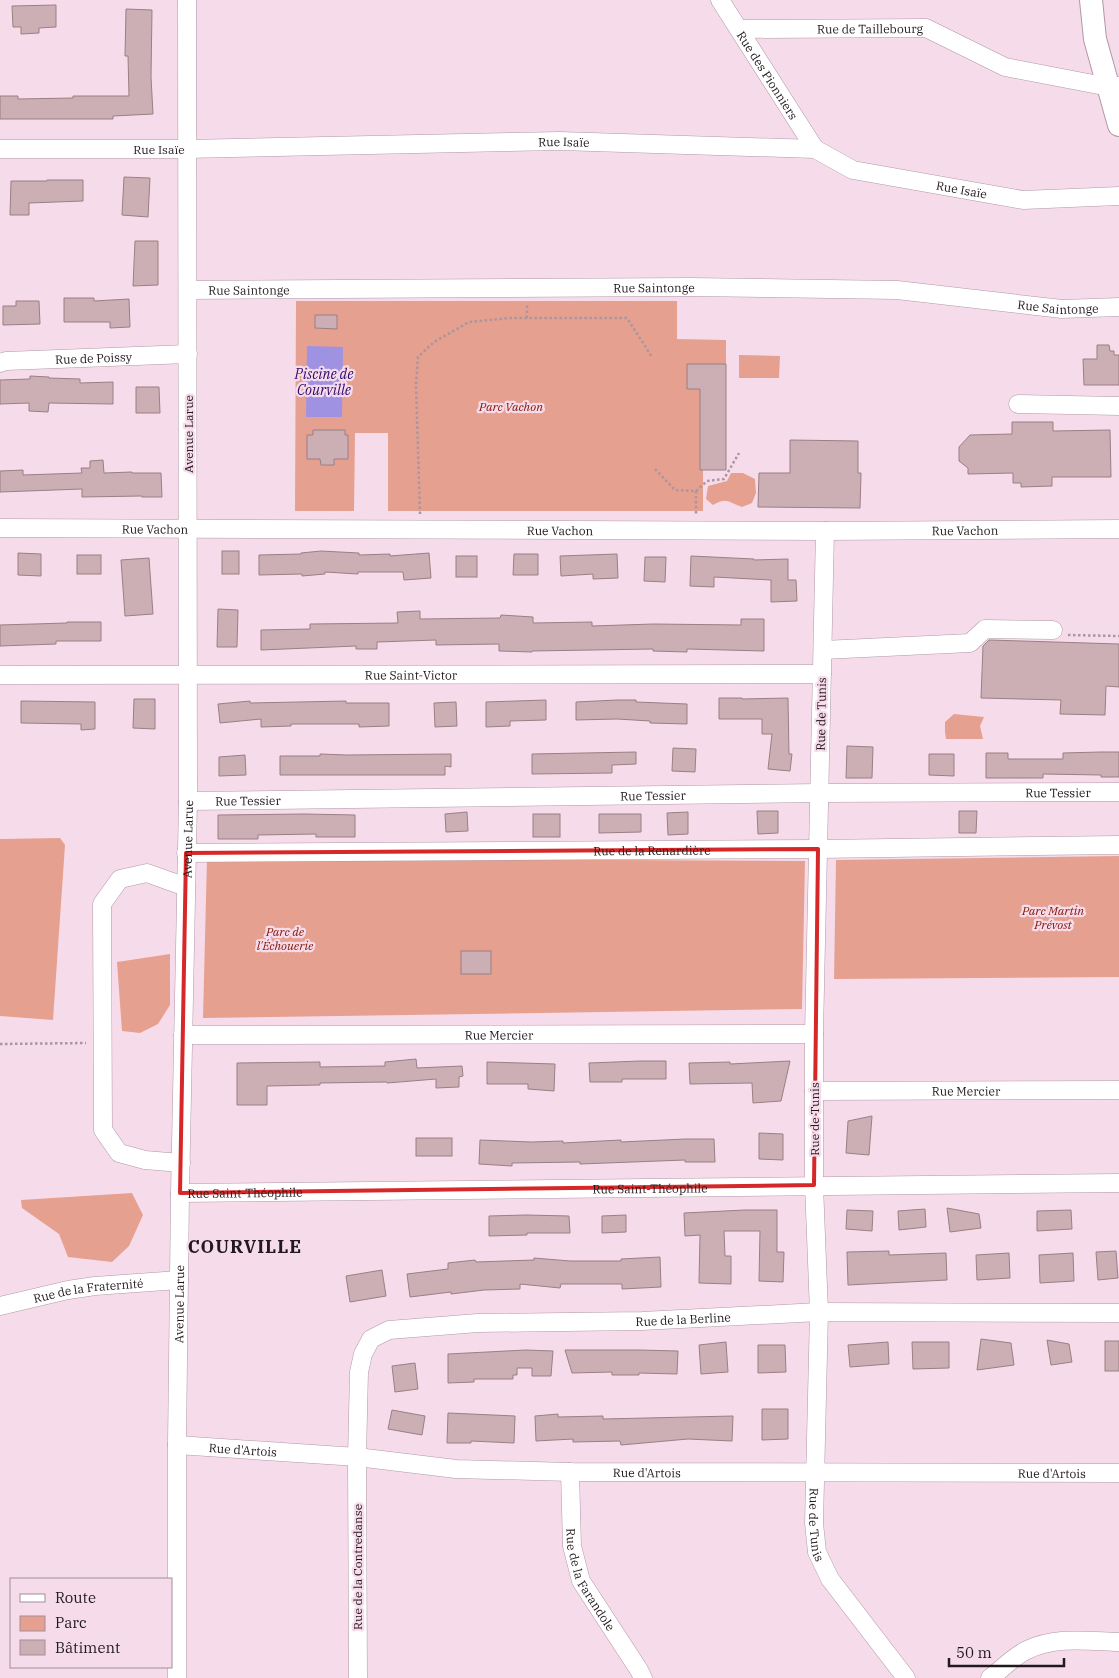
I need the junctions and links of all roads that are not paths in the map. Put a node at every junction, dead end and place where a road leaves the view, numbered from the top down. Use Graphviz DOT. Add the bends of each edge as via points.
graph roads {
  1 [pos="187,0"];
  2 [pos="720,0"];
  3 [pos="1091,0"];
  4 [pos="740,29"];
  5 [pos="1114,86"];
  6 [pos="1119,125"];
  7 [pos="0,149"];
  8 [pos="187,149"];
  9 [pos="815,149"];
  10 [pos="1119,196"];
  11 [pos="188,290"];
  12 [pos="1119,307"];
  13 [pos="188,354"];
  14 [pos="0,363"];
  15 [pos="1018,404"];
  16 [pos="1119,406"];
  17 [pos="189,527"];
  18 [pos="0,528"];
  19 [pos="1119,529"];
  20 [pos="825,531"];
  21 [pos="1053,630"];
  22 [pos="823,650"];
  23 [pos="822,674"];
  24 [pos="0,675"];
  25 [pos="187,675"];
  26 [pos="1119,792"];
  27 [pos="820,793"];
  28 [pos="188,801"];
  29 [pos="1119,845"];
  30 [pos="818,849"];
  31 [pos="186,853"];
  32 [pos="186,887"];
  33 [pos="814,1034"];
  34 [pos="183,1035"];
  35 [pos="1119,1090"];
  36 [pos="814,1091"];
  37 [pos="181,1163"];
  38 [pos="1119,1183"];
  39 [pos="814,1186"];
  40 [pos="180,1193"];
  41 [pos="179,1280"];
  42 [pos="0,1306"];
  43 [pos="819,1312"];
  44 [pos="1119,1313"];
  45 [pos="177,1445"];
  46 [pos="357,1457"];
  47 [pos="570,1472"];
  48 [pos="816,1473"];
  49 [pos="1119,1473"];
  50 [pos="1119,1642"];
  51 [pos="177,1678"];
  52 [pos="358,1678"];
  53 [pos="642,1678"];
  54 [pos="906,1678"];
  55 [pos="990,1678"];
  1 -- 8 [label="street, Avenue Larue"];
  2 -- 4 [label="street, Rue des Pionniers"];
  3 -- 5 [label="main road" via="1095,39"];
  4 -- 5 [label="street, Rue de Taillebourg" via="926,28 1005,66"];
  4 -- 9 [label="street, Rue des Pionniers"];
  5 -- 6 [label="main road"];
  7 -- 8 [label="street, Rue Isaïe"];
  8 -- 9 [label="street, Rue Isaïe" via="560,141"];
  8 -- 11 [label="street, Avenue Larue"];
  9 -- 10 [label="street, Rue Isaïe" via="854,170 1023,200"];
  11 -- 12 [label="street, Rue Saintonge" via="690,287 897,290 1062,309"];
  11 -- 13 [label="street, Avenue Larue"];
  13 -- 14 [label="street, Rue de Poissy"];
  13 -- 17 [label="street, Avenue Larue"];
  15 -- 16 [label="street"];
  17 -- 18 [label="street, Rue Vachon"];
  17 -- 20 [label="street, Rue Vachon"];
  17 -- 25 [label="street, Avenue Larue"];
  19 -- 20 [label="street, Rue Vachon"];
  20 -- 22 [label="street, Rue de Tunis"];
  21 -- 22 [label="street" via="985,628 970,643"];
  22 -- 23 [label="street, Rue de Tunis"];
  23 -- 25 [label="street, Rue Saint-Victor"];
  23 -- 27 [label="street, Rue de Tunis"];
  24 -- 25 [label="street, Rue Saint-Victor"];
  25 -- 28 [label="street, Avenue Larue"];
  26 -- 27 [label="street, Rue Tessier"];
  27 -- 28 [label="street, Rue Tessier"];
  27 -- 30 [label="street, Rue de Tunis"];
  28 -- 31 [label="street, Avenue Larue"];
  29 -- 30 [label="street, Rue de la Renardière"];
  30 -- 31 [label="street, Rue de la Renardière"];
  30 -- 33 [label="street, Rue de Tunis"];
  31 -- 32 [label="street, Avenue Larue"];
  32 -- 34 [label="street, Avenue Larue"];
  32 -- 37 [label="street" via="147,873 120,879 102,904 103,1130 119,1153 144,1160"];
  33 -- 34 [label="street, Rue Mercier"];
  33 -- 36 [label="street, Rue de Tunis"];
  34 -- 37 [label="street, Avenue Larue"];
  35 -- 36 [label="street, Rue Mercier"];
  36 -- 39 [label="street, Rue de Tunis"];
  37 -- 40 [label="street, Avenue Larue"];
  38 -- 39 [label="street, Rue Saint-Théophile"];
  39 -- 40 [label="street, Rue Saint-Théophile"];
  39 -- 43 [label="street, Rue de Tunis"];
  40 -- 41 [label="street, Avenue Larue"];
  41 -- 42 [label="street, Rue de la Fraternité" via="68,1290"];
  41 -- 45 [label="street, Avenue Larue"];
  43 -- 44 [label="street, Rue de la Berline"];
  43 -- 46 [label="street, Rue de la Berline" via="642,1321 478,1323 389,1330 371,1339 363,1354 359,1372"];
  43 -- 48 [label="street, Rue de Tunis"];
  45 -- 46 [label="street, Rue d'Artois"];
  45 -- 51 [label="street, Avenue Larue"];
  46 -- 47 [label="street, Rue d'Artois" via="456,1470"];
  46 -- 52 [label="street, Rue de la Contredanse"];
  47 -- 48 [label="street, Rue d'Artois"];
  47 -- 53 [label="street, Rue de la Farandole" via="572,1546 581,1581"];
  48 -- 49 [label="street, Rue d'Artois"];
  48 -- 54 [label="street, Rue de Tunis" via="814,1523 817,1552 830,1579"];
  50 -- 55 [label="street" via="1048,1642 1026,1651"];
}
